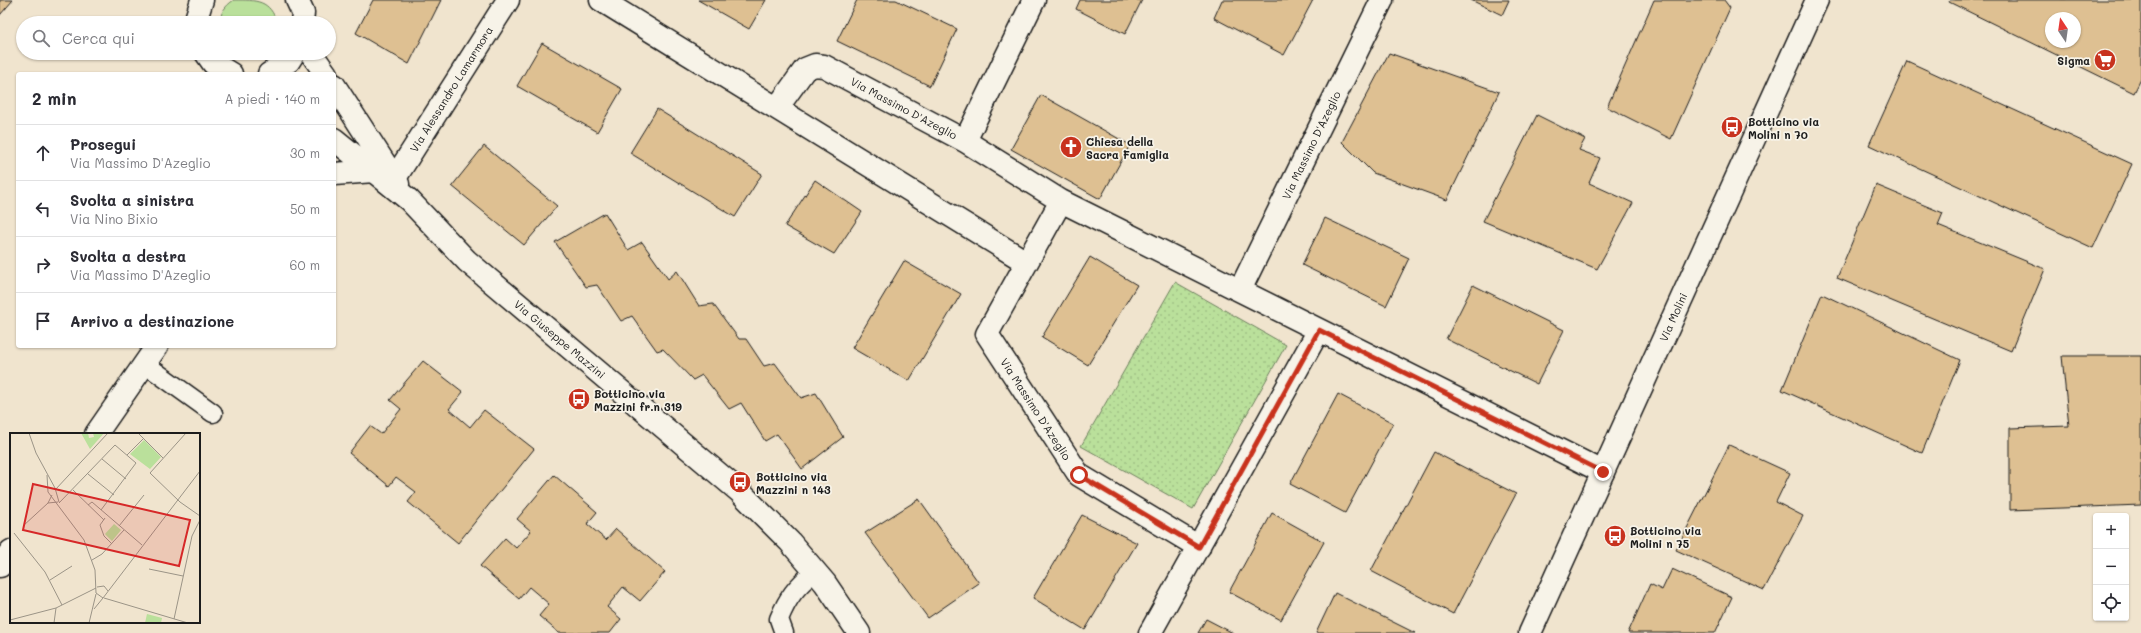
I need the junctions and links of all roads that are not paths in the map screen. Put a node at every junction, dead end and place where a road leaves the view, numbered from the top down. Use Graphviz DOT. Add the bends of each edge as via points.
graph roads {
  1 [pos="202,0"];
  2 [pos="508,0"];
  3 [pos="601,0"];
  4 [pos="1034,0"];
  5 [pos="1382,0"];
  6 [pos="1817,0"];
  7 [pos="197,16"];
  8 [pos="211,60"];
  9 [pos="290,60"];
  10 [pos="315,60"];
  11 [pos="228,72"];
  12 [pos="272,72"];
  13 [pos="324,72"];
  14 [pos="336,88"];
  15 [pos="777,108"];
  16 [pos="336,141"];
  17 [pos="965,141"];
  18 [pos="374,171"];
  19 [pos="336,174"];
  20 [pos="395,178"];
  21 [pos="409,200"];
  22 [pos="1061,201"];
  23 [pos="1026,262"];
  24 [pos="1240,290"];
  25 [pos="1319,330"];
  26 [pos="151,355"];
  27 [pos="213,413"];
  28 [pos="97,433"];
  29 [pos="1603,472"];
  30 [pos="1199,547"];
  31 [pos="10,552"];
  32 [pos="0,566"];
  33 [pos="815,571"];
  34 [pos="784,633"];
  35 [pos="859,633"];
  36 [pos="1150,633"];
  37 [pos="1530,633"];
  1 -- 7 [label="street"];
  2 -- 20 [label="street, Via Alessandro Lamarmora"];
  3 -- 15 [label="street"];
  4 -- 17 [label="street"];
  5 -- 24 [label="street, Via Massimo D'Azeglio"];
  6 -- 29 [label="street, Via Molini"];
  8 -- 11 [label="street"];
  9 -- 12 [label="street"];
  10 -- 13 [label="street"];
  14 -- 20 [label="street, Via Giuseppe Mazzini"];
  15 -- 17 [label="street, Via Massimo D'Azeglio" via="805,69 824,66"];
  15 -- 23 [label="street"];
  16 -- 18 [label="street, Via Giuseppe Mazzini"];
  17 -- 22 [label="street, Via Massimo D'Azeglio"];
  18 -- 19 [label="street"];
  18 -- 21 [label="street, Via Giuseppe Mazzini"];
  20 -- 21 [label="street, Via Giuseppe Mazzini"];
  21 -- 33 [label="street, Via Giuseppe Mazzini" via="467,261 739,491 774,524"];
  22 -- 23 [label="street, Via Massimo D'Azeglio"];
  22 -- 24 [label="street, Via Massimo D'Azeglio"];
  23 -- 30 [label="street, Via Massimo D'Azeglio" via="987,334 1079,475"];
  24 -- 25 [label="street, Via Massimo D'Azeglio"];
  25 -- 29 [label="street, Via Massimo D'Azeglio"];
  25 -- 30 [label="street"];
  26 -- 27 [label="lane"];
  26 -- 28 [label="street"];
  29 -- 37 [label="street, Via Molini"];
  30 -- 36 [label="street"];
  31 -- 32 [label="street"];
  33 -- 34 [label="lane" via="787,600 780,619"];
  33 -- 35 [label="street, Via Giuseppe Mazzini"];
}
